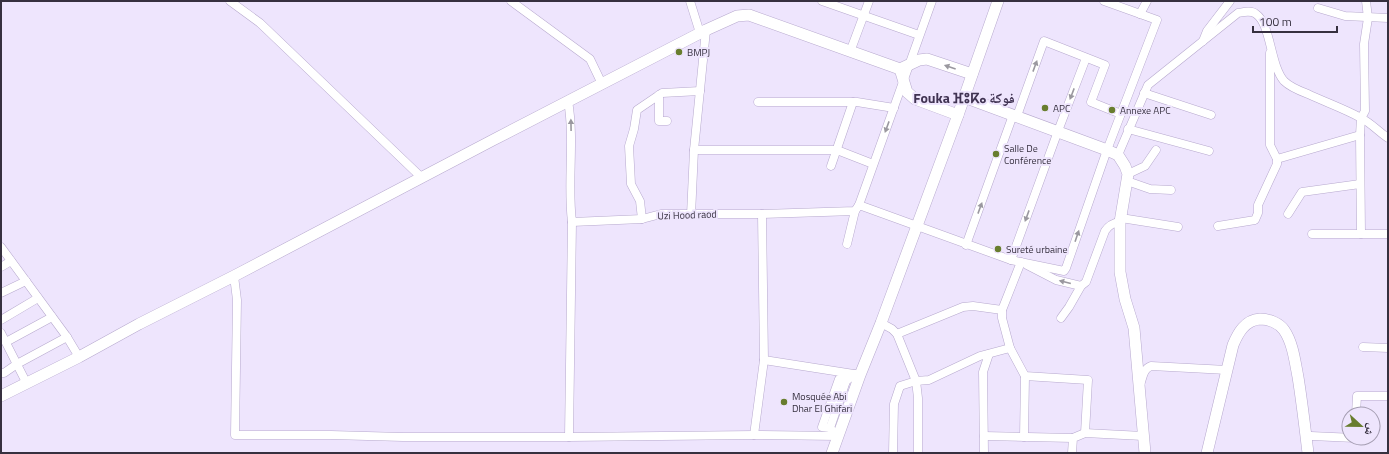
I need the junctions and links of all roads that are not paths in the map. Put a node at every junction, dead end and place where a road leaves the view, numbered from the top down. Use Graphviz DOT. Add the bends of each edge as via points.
graph roads {
  1 [pos="230,1"];
  2 [pos="511,1"];
  3 [pos="690,1"];
  4 [pos="822,1"];
  5 [pos="869,1"];
  6 [pos="998,1"];
  7 [pos="1104,1"];
  8 [pos="1147,1"];
  9 [pos="1230,1"];
  10 [pos="1366,1"];
  11 [pos="930,2"];
  12 [pos="1318,8"];
  13 [pos="1140,14"];
  14 [pos="863,16"];
  15 [pos="1368,18"];
  16 [pos="1388,18"];
  17 [pos="703,32"];
  18 [pos="919,35"];
  19 [pos="1202,42"];
  20 [pos="1270,44"];
  21 [pos="850,52"];
  22 [pos="1086,58"];
  23 [pos="910,64"];
  24 [pos="900,69"];
  25 [pos="972,74"];
  26 [pos="904,82"];
  27 [pos="602,84"];
  28 [pos="700,91"];
  29 [pos="1144,93"];
  30 [pos="659,95"];
  31 [pos="964,97"];
  32 [pos="568,101"];
  33 [pos="758,102"];
  34 [pos="853,102"];
  35 [pos="894,108"];
  36 [pos="1121,114"];
  37 [pos="958,115"];
  38 [pos="1211,115"];
  39 [pos="1015,116"];
  40 [pos="1361,118"];
  41 [pos="667,121"];
  42 [pos="1128,129"];
  43 [pos="1058,131"];
  44 [pos="1360,136"];
  45 [pos="1388,138"];
  46 [pos="694,150"];
  47 [pos="836,150"];
  48 [pos="1107,150"];
  49 [pos="1156,150"];
  50 [pos="1210,151"];
  51 [pos="1118,155"];
  52 [pos="1277,160"];
  53 [pos="874,164"];
  54 [pos="831,166"];
  55 [pos="421,177"];
  56 [pos="1128,178"];
  57 [pos="1360,184"];
  58 [pos="1171,190"];
  59 [pos="857,208"];
  60 [pos="762,214"];
  61 [pos="1288,214"];
  62 [pos="691,215"];
  63 [pos="642,219"];
  64 [pos="1120,220"];
  65 [pos="572,222"];
  66 [pos="1218,226"];
  67 [pos="917,227"];
  68 [pos="1178,227"];
  69 [pos="1312,234"];
  70 [pos="1361,234"];
  71 [pos="1388,234"];
  72 [pos="847,244"];
  73 [pos="966,245"];
  74 [pos="1,247"];
  75 [pos="1012,260"];
  76 [pos="11,261"];
  77 [pos="1021,262"];
  78 [pos="1,267"];
  79 [pos="234,276"];
  80 [pos="26,281"];
  81 [pos="1081,286"];
  82 [pos="1,293"];
  83 [pos="38,298"];
  84 [pos="1002,310"];
  85 [pos="52,317"];
  86 [pos="1061,318"];
  87 [pos="1,320"];
  88 [pos="881,323"];
  89 [pos="1,333"];
  90 [pos="897,334"];
  91 [pos="67,337"];
  92 [pos="6,342"];
  93 [pos="1363,347"];
  94 [pos="1010,348"];
  95 [pos="1388,348"];
  96 [pos="988,354"];
  97 [pos="79,357"];
  98 [pos="764,360"];
  99 [pos="17,364"];
  100 [pos="1227,370"];
  101 [pos="1,372"];
  102 [pos="857,375"];
  103 [pos="1025,376"];
  104 [pos="916,381"];
  105 [pos="26,382"];
  106 [pos="1139,389"];
  107 [pos="1,396"];
  108 [pos="1388,396"];
  109 [pos="1356,406"];
  110 [pos="834,432"];
  111 [pos="1085,433"];
  112 [pos="754,435"];
  113 [pos="984,436"];
  114 [pos="1143,436"];
  115 [pos="1311,436"];
  116 [pos="569,437"];
  117 [pos="1024,437"];
  118 [pos="1341,437"];
  119 [pos="1073,438"];
  120 [pos="832,453"];
  121 [pos="893,453"];
  122 [pos="918,453"];
  123 [pos="984,453"];
  124 [pos="1072,453"];
  125 [pos="1145,453"];
  126 [pos="1207,453"];
  127 [pos="1308,453"];
  1 -- 55 [label="street" via="260,23"];
  2 -- 27 [label="street" via="590,59"];
  3 -- 17 [label="street"];
  4 -- 14 [label="street"];
  5 -- 14 [label="street"];
  6 -- 25 [label="main road"];
  7 -- 13 [label="street"];
  8 -- 13 [label="street"];
  9 -- 19 [label="street" via="1207,31"];
  10 -- 15 [label="street"];
  11 -- 18 [label="street"];
  12 -- 15 [label="street" via="1345,16"];
  13 -- 36 [label="street" via="1157,20"];
  14 -- 18 [label="street"];
  14 -- 21 [label="street"];
  15 -- 16 [label="street"];
  15 -- 40 [label="street" via="1364,44 1365,111"];
  17 -- 21 [label="main road" via="737,16 749,15"];
  17 -- 27 [label="main road"];
  17 -- 28 [label="street"];
  18 -- 23 [label="street"];
  19 -- 20 [label="street" via="1238,14 1248,11 1260,18"];
  19 -- 29 [label="street" via="1148,85"];
  20 -- 40 [label="street" via="1279,74 1285,82"];
  20 -- 52 [label="street" via="1270,145"];
  21 -- 24 [label="main road"];
  22 -- 36 [label="street" via="1105,65 1091,102"];
  39 -- 22 [label="street, one-way" via="1044,41"];
  22 -- 43 [label="street, one-way"];
  23 -- 24 [label="main road"];
  25 -- 23 [label="main road, one-way" via="927,59"];
  23 -- 26 [label="street"];
  24 -- 26 [label="main road"];
  25 -- 31 [label="main road"];
  26 -- 35 [label="street"];
  26 -- 37 [label="main road" via="907,92 915,99"];
  27 -- 32 [label="main road"];
  28 -- 30 [label="street" via="662,92"];
  28 -- 46 [label="street"];
  29 -- 38 [label="street"];
  29 -- 42 [label="street"];
  30 -- 41 [label="street" via="659,120"];
  30 -- 63 [label="street" via="637,110 629,146 631,184 640,200"];
  31 -- 37 [label="main road"];
  31 -- 39 [label="main road"];
  32 -- 55 [label="main road"];
  65 -- 32 [label="street, one-way" via="571,118"];
  33 -- 34 [label="street"];
  34 -- 35 [label="street"];
  34 -- 47 [label="street"];
  35 -- 53 [label="street, one-way"];
  36 -- 48 [label="street"];
  37 -- 67 [label="main road"];
  39 -- 43 [label="main road"];
  73 -- 39 [label="street, one-way"];
  40 -- 44 [label="street"];
  40 -- 45 [label="street"];
  42 -- 50 [label="street"];
  42 -- 51 [label="street"];
  43 -- 48 [label="main road"];
  43 -- 75 [label="street, one-way"];
  44 -- 52 [label="street"];
  44 -- 57 [label="street"];
  46 -- 47 [label="street"];
  46 -- 62 [label="street"];
  47 -- 53 [label="street"];
  47 -- 54 [label="street"];
  48 -- 51 [label="main road"];
  77 -- 48 [label="street, one-way" via="1064,270 1066,268"];
  49 -- 56 [label="street" via="1145,166"];
  51 -- 56 [label="main road" via="1125,166"];
  52 -- 66 [label="street" via="1258,205 1255,220"];
  53 -- 59 [label="street"];
  55 -- 79 [label="main road"];
  56 -- 58 [label="street" via="1150,189"];
  56 -- 64 [label="main road"];
  57 -- 61 [label="street" via="1302,192"];
  57 -- 70 [label="street"];
  59 -- 60 [label="street, Uzi Hood raod"];
  59 -- 67 [label="street, Uzi Hood raod"];
  59 -- 72 [label="street"];
  60 -- 62 [label="street, Uzi Hood raod"];
  60 -- 98 [label="street"];
  62 -- 63 [label="street, Uzi Hood raod" via="661,214"];
  63 -- 65 [label="street, Uzi Hood raod"];
  64 -- 68 [label="street"];
  64 -- 81 [label="street" via="1105,231 1086,282"];
  64 -- 106 [label="main road" via="1120,272 1134,328"];
  65 -- 116 [label="street"];
  67 -- 73 [label="street, Uzi Hood raod"];
  67 -- 88 [label="main road"];
  69 -- 70 [label="street"];
  70 -- 71 [label="street"];
  73 -- 75 [label="street, Uzi Hood raod"];
  74 -- 76 [label="street"];
  75 -- 77 [label="street, Uzi Hood raod"];
  76 -- 78 [label="street"];
  76 -- 80 [label="street"];
  81 -- 77 [label="street, one-way" via="1056,280"];
  77 -- 84 [label="street"];
  79 -- 97 [label="main road"];
  79 -- 116 [label="street" via="237,300 235,435"];
  80 -- 82 [label="street"];
  80 -- 83 [label="street"];
  81 -- 86 [label="street"];
  83 -- 85 [label="street"];
  83 -- 87 [label="street"];
  84 -- 90 [label="street" via="963,306"];
  84 -- 94 [label="street"];
  85 -- 91 [label="street"];
  85 -- 92 [label="street"];
  88 -- 90 [label="street"];
  88 -- 102 [label="main road"];
  89 -- 92 [label="street"];
  90 -- 104 [label="street"];
  91 -- 97 [label="street"];
  91 -- 99 [label="street"];
  92 -- 99 [label="street"];
  93 -- 95 [label="street"];
  94 -- 96 [label="street"];
  94 -- 103 [label="street"];
  96 -- 104 [label="street" via="929,380"];
  96 -- 113 [label="street" via="983,372"];
  97 -- 105 [label="main road"];
  98 -- 102 [label="street"];
  98 -- 112 [label="street"];
  99 -- 101 [label="street" via="4,373"];
  99 -- 105 [label="street"];
  100 -- 106 [label="street" via="1151,366 1146,368"];
  100 -- 126 [label="main road"];
  100 -- 127 [label="main road" via="1238,332 1247,324 1264,319 1279,324 1285,332 1294,356"];
  102 -- 110 [label="main road"];
  102 -- 110 [label="street" via="846,382 838,379 822,427"];
  103 -- 111 [label="street" via="1088,380"];
  103 -- 117 [label="street"];
  104 -- 121 [label="street" via="900,386 896,394"];
  104 -- 122 [label="street"];
  105 -- 107 [label="main road"];
  106 -- 114 [label="main road"];
  108 -- 109 [label="street" via="1357,396"];
  110 -- 112 [label="street"];
  110 -- 120 [label="main road"];
  111 -- 114 [label="street"];
  111 -- 119 [label="street"];
  112 -- 116 [label="street"];
  113 -- 117 [label="street"];
  113 -- 123 [label="street"];
  114 -- 125 [label="main road"];
  115 -- 118 [label="street"];
  117 -- 119 [label="street"];
  119 -- 124 [label="street"];
}
